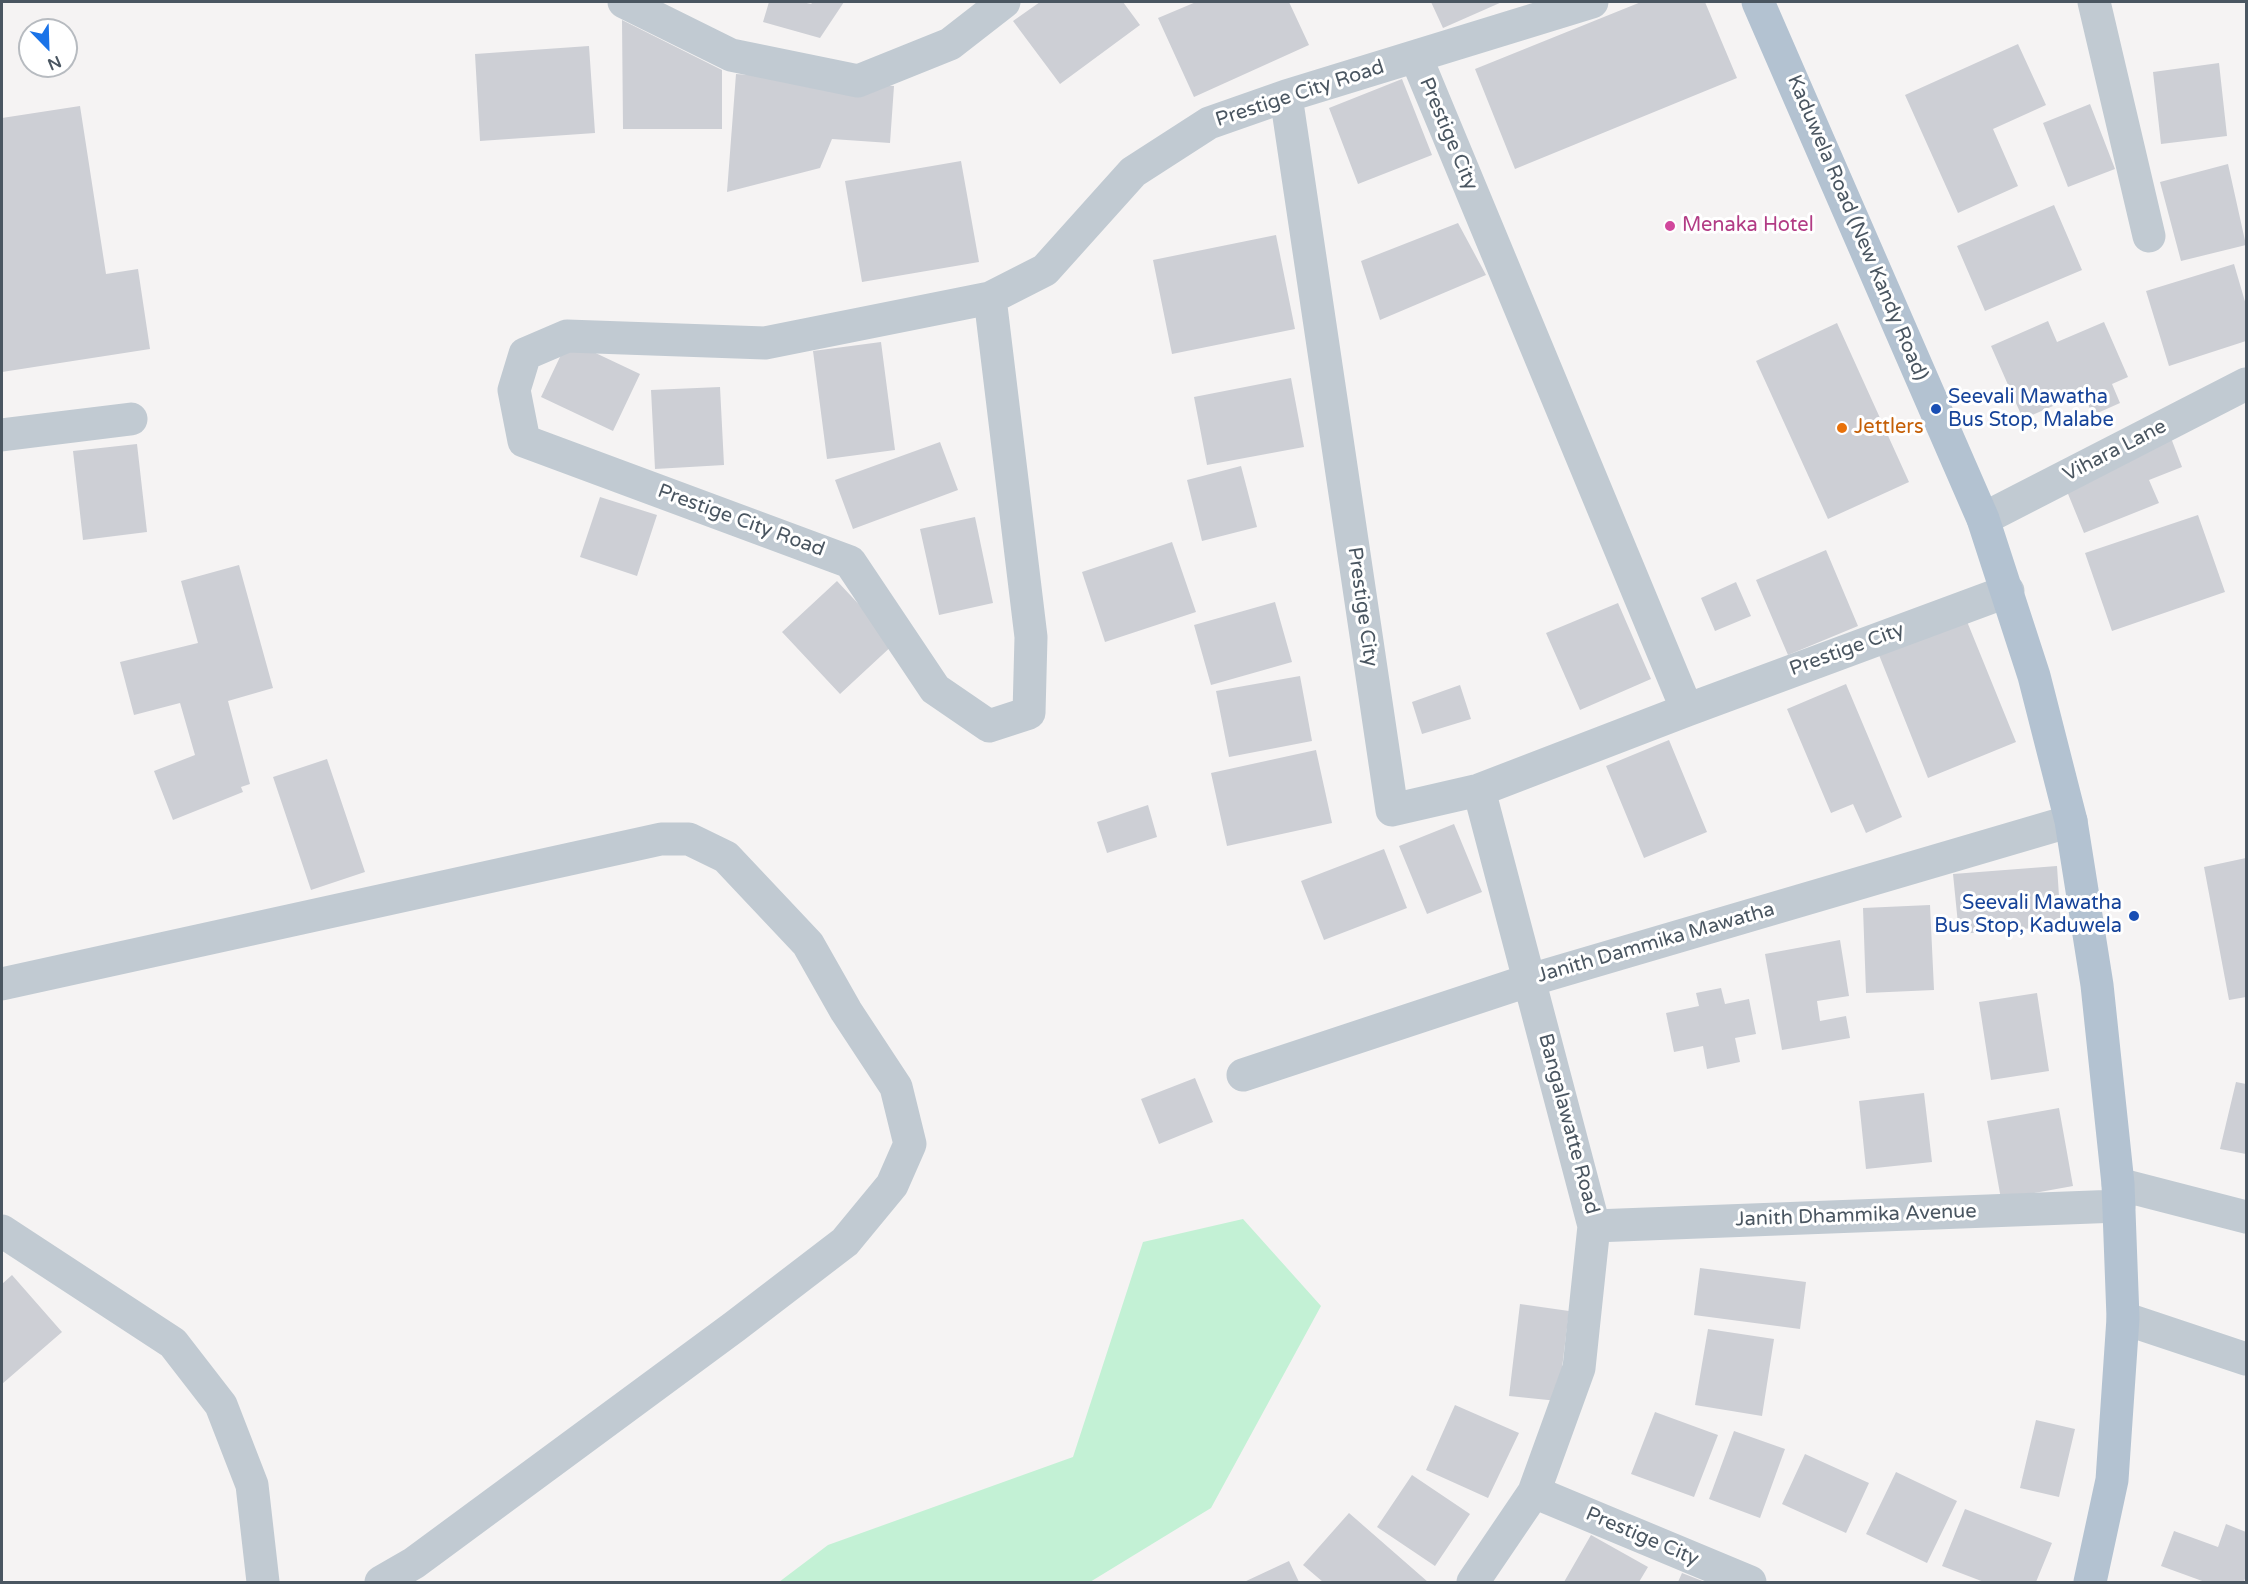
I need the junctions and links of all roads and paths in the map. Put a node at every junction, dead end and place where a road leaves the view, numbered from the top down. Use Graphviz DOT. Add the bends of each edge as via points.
graph roads {
  1 [pos="624,2"];
  2 [pos="1004,2"];
  3 [pos="1592,2"];
  4 [pos="1758,2"];
  5 [pos="2094,2"];
  6 [pos="1416,57"];
  7 [pos="1286,96"];
  8 [pos="2149,236"];
  9 [pos="990,298"];
  10 [pos="2247,384"];
  11 [pos="131,419"];
  12 [pos="2,435"];
  13 [pos="1983,519"];
  14 [pos="2008,591"];
  15 [pos="1687,710"];
  16 [pos="1479,790"];
  17 [pos="2071,821"];
  18 [pos="1530,980"];
  19 [pos="2,984"];
  20 [pos="1243,1075"];
  21 [pos="2118,1195"];
  22 [pos="2247,1217"];
  23 [pos="1594,1226"];
  24 [pos="2,1231"];
  25 [pos="2123,1318"];
  26 [pos="2247,1359"];
  27 [pos="1534,1491"];
  28 [pos="263,1582"];
  29 [pos="381,1582"];
  30 [pos="1473,1582"];
  31 [pos="1750,1582"];
  32 [pos="2090,1582"];
  1 -- 2 [label="street" via="731,55 858,81 950,44"];
  3 -- 6 [label="street, Prestige City Road"];
  4 -- 13 [label="main road, Kaduwela Road (New Kandy Road)"];
  5 -- 8 [label="street"];
  6 -- 7 [label="street, Prestige City Road"];
  6 -- 15 [label="street, Prestige City"];
  7 -- 9 [label="street, Prestige City Road" via="1209,123 1133,172 1045,270"];
  7 -- 16 [label="street, Prestige City" via="1392,810"];
  9 -- 9 [label="street, Prestige City Road" via="765,343 567,336 525,354 514,390 524,441 850,562 935,689 989,726 1029,713 1031,637"];
  10 -- 13 [label="street, Vihara Lane"];
  11 -- 12 [label="street"];
  13 -- 14 [label="main road, Kaduwela Road (New Kandy Road)"];
  14 -- 15 [label="street, Prestige City"];
  14 -- 17 [label="main road, Kaduwela Road (New Kandy Road)"];
  15 -- 16 [label="street, Prestige City"];
  16 -- 18 [label="street, Bangalawatte Road"];
  17 -- 18 [label="street, Janith Dammika Mawatha"];
  17 -- 21 [label="main road, Kaduwela Road (New Kandy Road)" via="2097,985"];
  18 -- 20 [label="street, Janith Dammika Mawatha"];
  18 -- 23 [label="street, Bangalawatte Road"];
  19 -- 29 [label="street" via="661,839 689,839 726,858 808,944 896,1087 910,1144 892,1185 845,1242 414,1563"];
  21 -- 22 [label="street, Janith Dhammika Avenue"];
  21 -- 23 [label="street, Janith Dhammika Avenue"];
  21 -- 25 [label="main road, Kaduwela Road (New Kandy Road)"];
  23 -- 27 [label="street, Bangalawatte Road" via="1579,1368"];
  24 -- 28 [label="street" via="172,1342 221,1405 252,1485"];
  25 -- 26 [label="street"];
  25 -- 32 [label="main road, Kaduwela Road (New Kandy Road)" via="2112,1480"];
  27 -- 30 [label="street, Bangalawatte Road"];
  27 -- 31 [label="street, Prestige City"];
}
